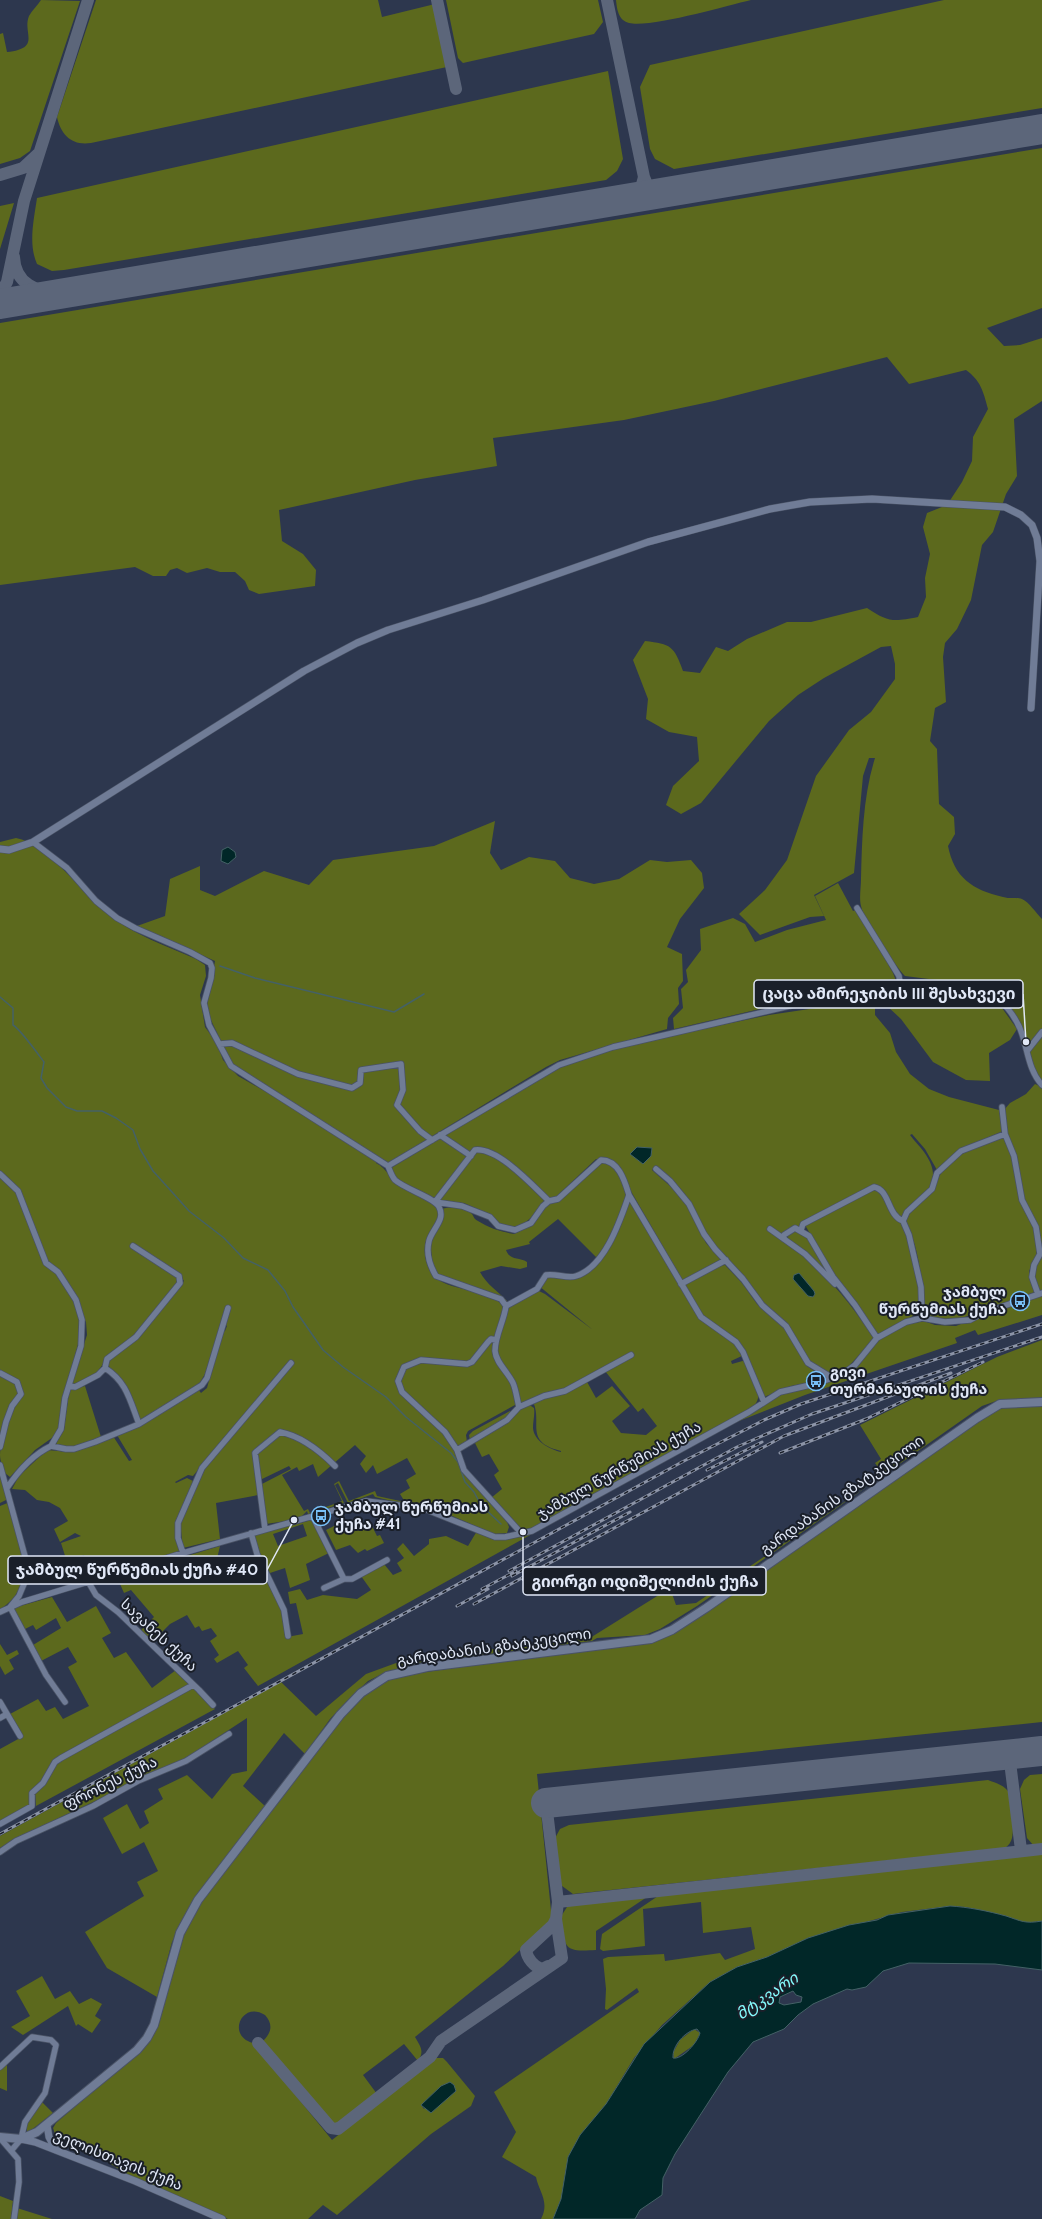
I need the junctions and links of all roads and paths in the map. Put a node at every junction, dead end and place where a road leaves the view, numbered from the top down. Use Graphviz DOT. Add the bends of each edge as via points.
graph roads {
  1 [pos="1031,708"];
  2 [pos="32,842"];
  3 [pos="0,849"];
  4 [pos="857,908"];
  5 [pos="900,983"];
  6 [pos="1042,1032"];
  7 [pos="220,1044"];
  8 [pos="1027,1051"];
  9 [pos="1042,1085"];
  10 [pos="1002,1107"];
  11 [pos="1005,1134"];
  12 [pos="440,1135"];
  13 [pos="432,1140"];
  14 [pos="471,1156"];
  15 [pos="388,1166"];
  16 [pos="656,1169"];
  17 [pos="0,1174"];
  18 [pos="629,1195"];
  19 [pos="549,1201"];
  20 [pos="435,1202"];
  21 [pos="903,1221"];
  22 [pos="770,1229"];
  23 [pos="801,1230"];
  24 [pos="784,1239"];
  25 [pos="133,1246"];
  26 [pos="726,1260"];
  27 [pos="681,1284"];
  28 [pos="839,1286"];
  29 [pos="1040,1293"];
  30 [pos="506,1306"];
  31 [pos="228,1308"];
  32 [pos="922,1318"];
  33 [pos="877,1338"];
  34 [pos="496,1340"];
  35 [pos="631,1355"];
  36 [pos="291,1363"];
  37 [pos="105,1368"];
  38 [pos="0,1373"];
  39 [pos="831,1377"];
  40 [pos="69,1386"];
  41 [pos="764,1402"];
  42 [pos="1042,1402"];
  43 [pos="519,1407"];
  44 [pos="139,1424"];
  45 [pos="51,1446"];
  46 [pos="0,1447"];
  47 [pos="457,1450"];
  48 [pos="0,1465"];
  49 [pos="335,1466"];
  50 [pos="7,1488"];
  51 [pos="312,1517"];
  52 [pos="508,1519"];
  53 [pos="265,1529"];
  54 [pos="251,1533"];
  55 [pos="522,1534"];
  56 [pos="505,1537"];
  57 [pos="183,1553"];
  58 [pos="387,1560"];
  59 [pos="344,1579"];
  60 [pos="89,1583"];
  61 [pos="324,1588"];
  62 [pos="10,1607"];
  63 [pos="0,1612"];
  64 [pos="288,1636"];
  65 [pos="194,1685"];
  66 [pos="0,1702"];
  67 [pos="65,1702"];
  68 [pos="212,1705"];
  69 [pos="7,1714"];
  70 [pos="0,1718"];
  71 [pos="229,1734"];
  72 [pos="20,1736"];
  73 [pos="0,1824"];
  74 [pos="0,1852"];
  75 [pos="0,2067"];
  76 [pos="47,2125"];
  77 [pos="0,2138"];
  78 [pos="21,2139"];
  79 [pos="56,2150"];
  80 [pos="11,2151"];
  81 [pos="14,2219"];
  82 [pos="222,2219"];
  1 -- 2 [label="street" via="1040,561 1037,538 1032,525 1021,515 1005,507 872,499 810,502 770,509 648,542 483,600 388,630 304,671"];
  2 -- 3 [label="street" via="9,850"];
  2 -- 7 [label="street" via="67,868 96,901 117,918 210,963 212,968 204,1003 209,1024"];
  4 -- 5 [label="street" via="899,976"];
  5 -- 8 [label="street" via="969,987 985,991 1000,1002 1015,1019"];
  5 -- 12 [label="street" via="865,988 586,1055 559,1065"];
  6 -- 8 [label="street"];
  7 -- 13 [label="street" via="232,1042 298,1074 352,1088 360,1083 361,1070 401,1064 403,1090 398,1105 420,1131"];
  7 -- 15 [label="street" via="226,1059 237,1072 336,1131"];
  8 -- 9 [label="street" via="1034,1073"];
  10 -- 11 [label="street"];
  11 -- 21 [label="street" via="961,1151 937,1173 932,1189 907,1212"];
  11 -- 29 [label="street" via="1014,1156 1022,1200 1036,1227 1040,1254 1034,1265 1032,1277"];
  12 -- 13 [label="street"];
  12 -- 14 [label="street"];
  13 -- 15 [label="street"];
  14 -- 19 [label="street" via="475,1150 483,1149 507,1164"];
  14 -- 20 [label="street"];
  15 -- 20 [label="street" via="394,1179 409,1190"];
  16 -- 26 [label="street" via="689,1204 704,1234"];
  17 -- 40 [label="street" via="18,1191 46,1263 58,1272 76,1300 82,1320 81,1346"];
  18 -- 19 [label="street" via="623,1177 613,1164 601,1160 558,1199"];
  18 -- 27 [label="street"];
  18 -- 30 [label="street" via="618,1227 599,1260 576,1276 554,1273 546,1275 537,1289"];
  19 -- 20 [label="street" via="531,1223 515,1230 498,1226 490,1218 462,1206"];
  20 -- 30 [label="street" via="439,1207 440,1218 428,1247 431,1268 436,1276 501,1299"];
  21 -- 23 [label="street" via="894,1216 882,1191 874,1187 803,1224"];
  21 -- 32 [label="street" via="909,1234 921,1287"];
  22 -- 24 [label="street"];
  23 -- 24 [label="street" via="790,1230 784,1235"];
  23 -- 28 [label="street" via="809,1236"];
  24 -- 28 [label="street"];
  25 -- 37 [label="street" via="179,1276 180,1283 136,1337 107,1359"];
  26 -- 27 [label="street"];
  26 -- 39 [label="street" via="762,1305 786,1326 808,1362"];
  27 -- 41 [label="street" via="701,1317 736,1342 743,1352"];
  28 -- 33 [label="street"];
  29 -- 32 [label="street, ჯამბულ წურწუმიას ქუჩა" via="970,1320 945,1322"];
  30 -- 34 [label="street" via="504,1320"];
  31 -- 44 [label="street" via="207,1378 202,1385"];
  32 -- 33 [label="street, ჯამბულ წურწუმიას ქუჩა" via="906,1322"];
  33 -- 39 [label="street, ჯამბულ წურწუმიას ქუჩა" via="855,1365 844,1373"];
  34 -- 43 [label="street" via="495,1353 514,1384"];
  34 -- 47 [label="street" via="491,1339 472,1362 467,1364 421,1360 404,1367 398,1381 402,1392 445,1432"];
  35 -- 43 [label="street" via="565,1391 544,1396"];
  36 -- 57 [label="street" via="202,1468 178,1523 178,1538"];
  37 -- 40 [label="street" via="92,1380 75,1387"];
  37 -- 44 [label="street" via="123,1384"];
  38 -- 46 [label="street" via="17,1382 21,1394 6,1422"];
  39 -- 41 [label="street, ჯამბულ წურწუმიას ქუჩა" via="819,1383 780,1392"];
  40 -- 45 [label="street" via="65,1398 62,1429"];
  41 -- 55 [label="street, ჯამბულ წურწუმიას ქუჩა" via="543,1526"];
  42 -- 76 [label="main road, გარდაბანის გზატკეცილი" via="1000,1404 706,1608 672,1630 651,1639 427,1667 387,1676 372,1684 340,1715 186,1918 154,2025 147,2038"];
  43 -- 47 [label="street" via="507,1420"];
  44 -- 45 [label="street" via="74,1449"];
  45 -- 50 [label="street" via="39,1452 17,1473"];
  47 -- 52 [label="street" via="464,1470"];
  48 -- 50 [label="street"];
  49 -- 53 [label="street" via="323,1453 309,1444 280,1432 257,1450 255,1453"];
  50 -- 62 [label="street" via="27,1569 19,1596"];
  51 -- 53 [label="street, ჯამბულ წურწუმიას ქუჩა"];
  51 -- 56 [label="street, ჯამბულ წურწუმიას ქუჩა" via="347,1505 376,1501 422,1508 495,1537"];
  51 -- 59 [label="street"];
  52 -- 55 [label="street"];
  52 -- 56 [label="street" via="512,1529"];
  53 -- 54 [label="street, ჯამბულ წურწუმიას ქუჩა"];
  54 -- 57 [label="street, ჯამბულ წურწუმიას ქუჩა"];
  54 -- 64 [label="street" via="257,1554 284,1610"];
  55 -- 56 [label="street, ჯამბულ წურწუმიას ქუჩა"];
  57 -- 60 [label="street, ჯამბულ წურწუმიას ქუჩა"];
  58 -- 59 [label="street" via="352,1579"];
  59 -- 61 [label="street"];
  60 -- 62 [label="street, ჯამბულ წურწუმიას ქუჩა"];
  60 -- 65 [label="street, სავანეს ქუჩა" via="96,1595 118,1612"];
  62 -- 63 [label="street, ჯამბულ წურწუმიას ქუჩა"];
  62 -- 67 [label="street" via="46,1675"];
  65 -- 68 [label="street, სავანეს ქუჩა"];
  65 -- 73 [label="street" via="55,1762 44,1783 32,1793 32,1806"];
  66 -- 69 [label="street"];
  69 -- 70 [label="street"];
  69 -- 72 [label="street"];
  71 -- 74 [label="street, ფრონეს ქუჩა" via="186,1761 138,1781 93,1806 16,1841"];
  75 -- 78 [label="street" via="32,2038 50,2040 56,2045 45,2093 25,2122"];
  76 -- 78 [label="main road, გარდაბანის გზატკეცილი"];
  76 -- 79 [label="street" via="49,2137"];
  77 -- 78 [label="main road, ველისთავის ქუჩა"];
  77 -- 80 [label="street"];
  78 -- 79 [label="street, ველისთავის ქუჩა"];
  78 -- 80 [label="street"];
  79 -- 82 [label="street, ველისთავის ქუჩა" via="136,2181"];
  80 -- 81 [label="street" via="18,2159 19,2169"];
}
